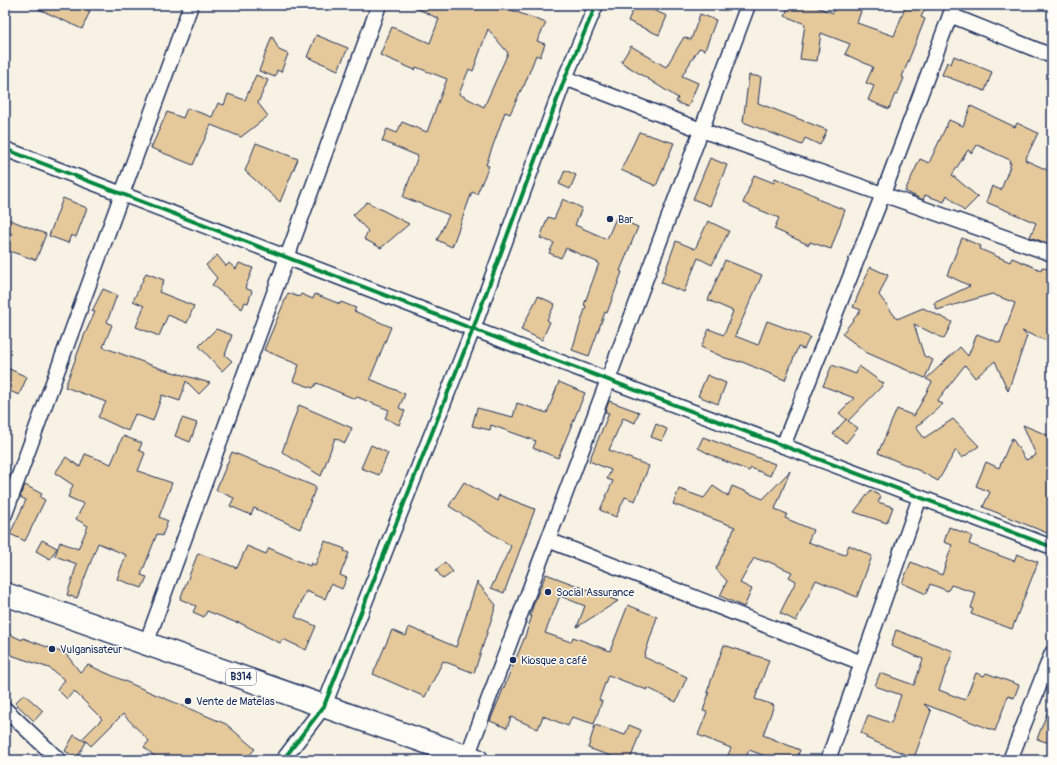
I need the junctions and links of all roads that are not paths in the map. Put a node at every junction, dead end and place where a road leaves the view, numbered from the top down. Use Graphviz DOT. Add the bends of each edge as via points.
graph roads {
  1 [pos="191,5"];
  2 [pos="378,5"];
  3 [pos="596,5"];
  4 [pos="748,5"];
  5 [pos="952,10"];
  6 [pos="1052,56"];
  7 [pos="565,78"];
  8 [pos="701,130"];
  9 [pos="5,148"];
  10 [pos="123,194"];
  11 [pos="883,194"];
  12 [pos="1052,254"];
  13 [pos="287,258"];
  14 [pos="472,329"];
  15 [pos="607,379"];
  16 [pos="783,446"];
  17 [pos="920,497"];
  18 [pos="5,514"];
  19 [pos="548,540"];
  20 [pos="1052,547"];
  21 [pos="5,594"];
  22 [pos="146,644"];
  23 [pos="1052,653"];
  24 [pos="862,663"];
  25 [pos="324,706"];
  26 [pos="5,709"];
  27 [pos="472,758"];
  28 [pos="59,760"];
  29 [pos="283,760"];
  30 [pos="828,760"];
  31 [pos="1010,760"];
  1 -- 10 [label="street"];
  2 -- 13 [label="street"];
  3 -- 7 [label="street"];
  4 -- 8 [label="street"];
  5 -- 6 [label="street"];
  5 -- 11 [label="street"];
  7 -- 8 [label="street"];
  7 -- 14 [label="street"];
  8 -- 11 [label="street"];
  8 -- 15 [label="street"];
  9 -- 10 [label="street"];
  10 -- 13 [label="street"];
  10 -- 18 [label="street"];
  11 -- 12 [label="street"];
  11 -- 16 [label="street"];
  13 -- 14 [label="street"];
  13 -- 22 [label="street"];
  14 -- 15 [label="street"];
  14 -- 25 [label="street"];
  15 -- 16 [label="street"];
  15 -- 19 [label="street"];
  16 -- 17 [label="street"];
  17 -- 20 [label="street"];
  17 -- 24 [label="street"];
  19 -- 24 [label="street"];
  19 -- 27 [label="street"];
  21 -- 22 [label="main road, B314"];
  22 -- 25 [label="main road, B314"];
  23 -- 31 [label="street"];
  24 -- 30 [label="street"];
  25 -- 27 [label="main road, B314"];
  25 -- 29 [label="street"];
  26 -- 28 [label="street"];
}
